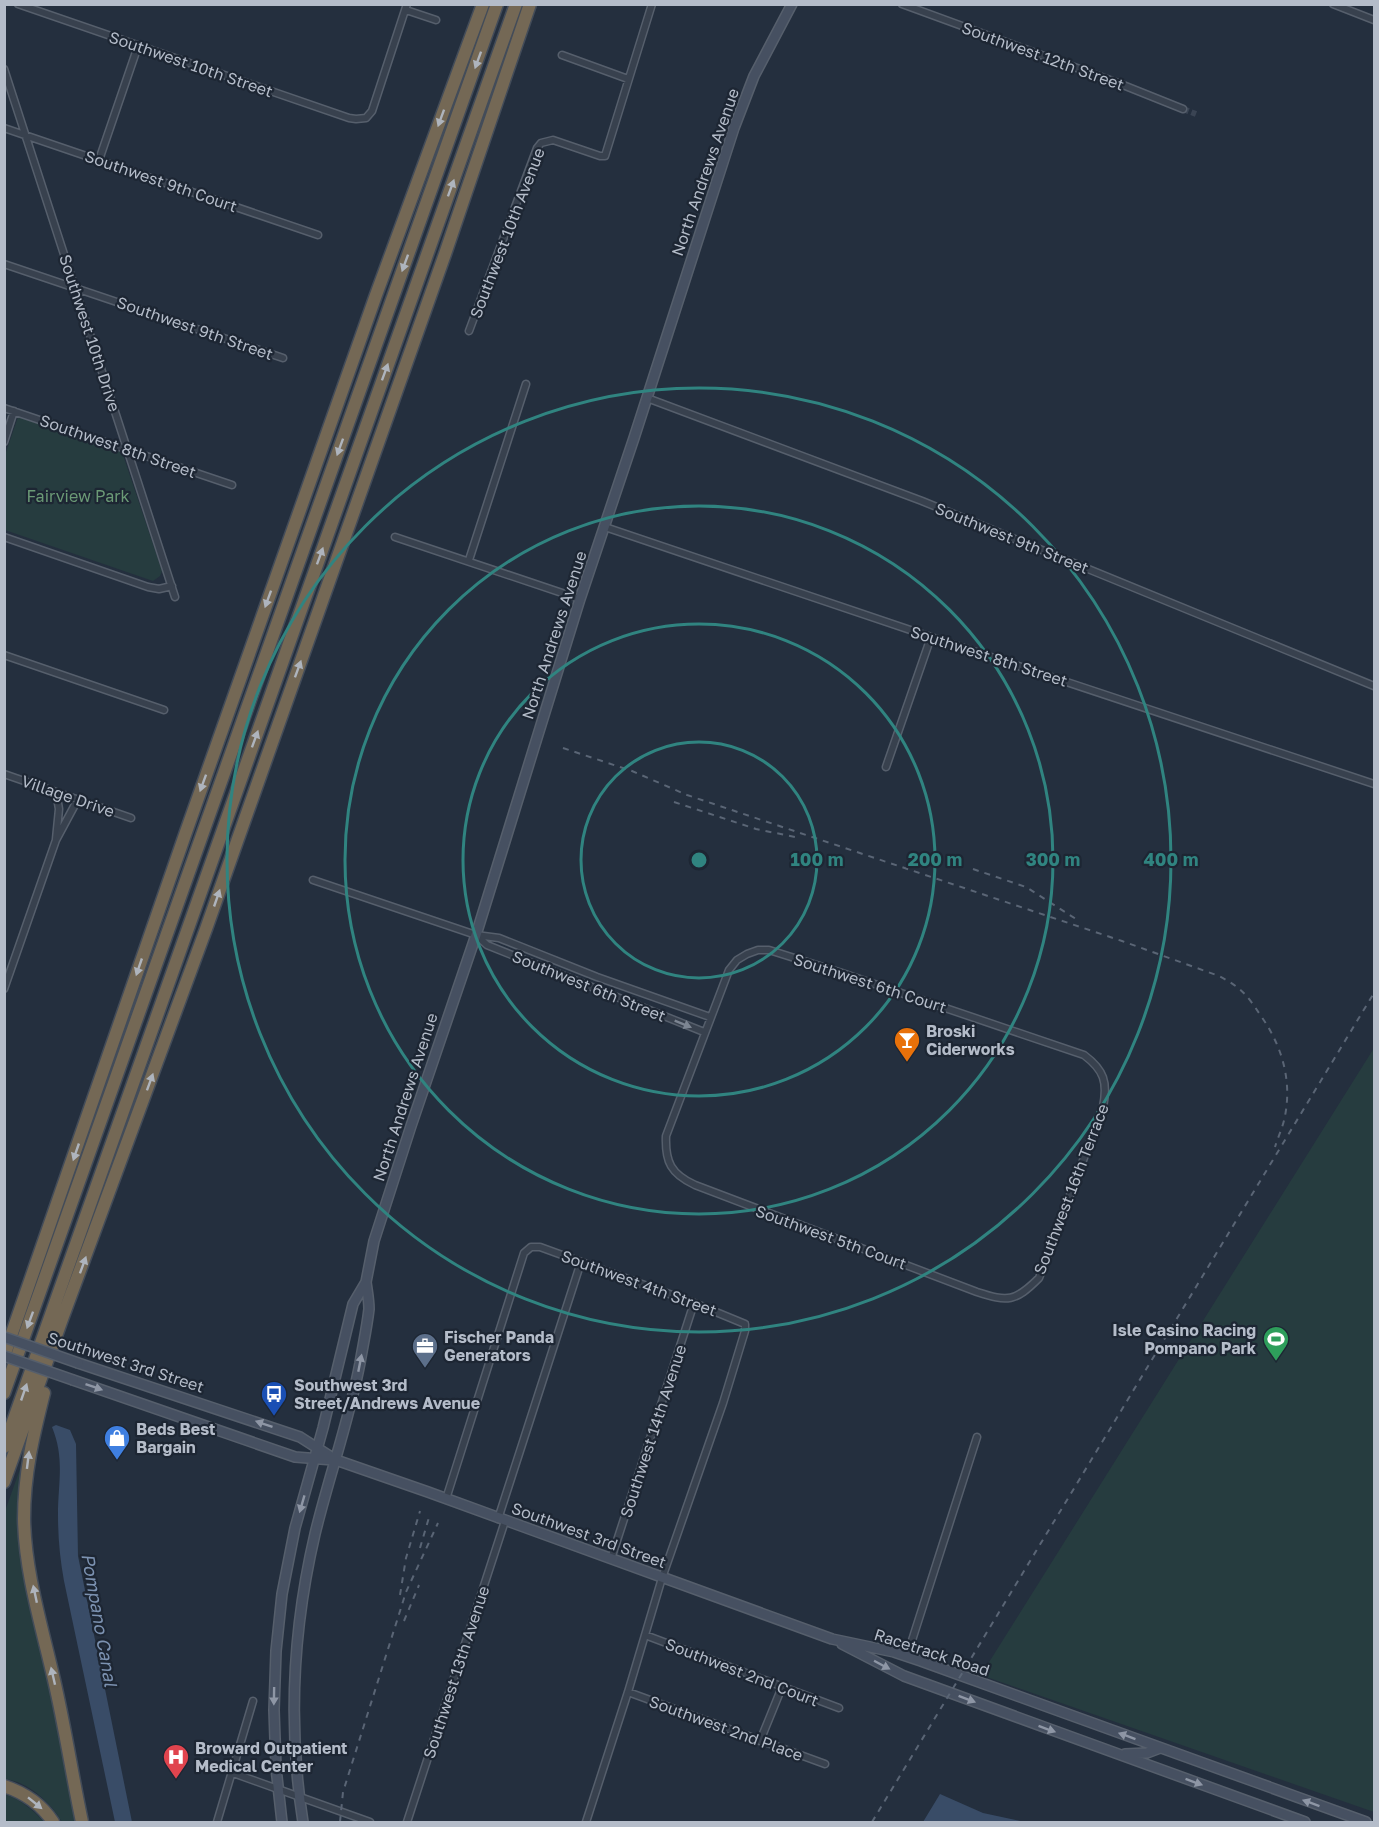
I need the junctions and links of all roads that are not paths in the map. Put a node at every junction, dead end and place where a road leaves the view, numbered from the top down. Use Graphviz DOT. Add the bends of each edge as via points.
graph roads {
  1 [pos="18,4"];
  2 [pos="483,4"];
  3 [pos="497,4"];
  4 [pos="516,4"];
  5 [pos="530,4"];
  6 [pos="652,4"];
  7 [pos="792,4"];
  8 [pos="902,4"];
  9 [pos="1333,4"];
  10 [pos="406,7"];
  11 [pos="436,20"];
  12 [pos="1374,20"];
  13 [pos="138,46"];
  14 [pos="562,55"];
  15 [pos="4,69"];
  16 [pos="628,79"];
  17 [pos="1183,109"];
  18 [pos="4,128"];
  19 [pos="26,135"];
  20 [pos="99,160"];
  21 [pos="318,235"];
  22 [pos="4,264"];
  23 [pos="76,288"];
  24 [pos="469,331"];
  25 [pos="283,358"];
  26 [pos="526,384"];
  27 [pos="647,398"];
  28 [pos="4,408"];
  29 [pos="15,411"];
  30 [pos="4,442"];
  31 [pos="323,445"];
  32 [pos="127,449"];
  33 [pos="232,485"];
  34 [pos="605,527"];
  35 [pos="4,537"];
  36 [pos="395,537"];
  37 [pos="303,551"];
  38 [pos="469,560"];
  39 [pos="172,586"];
  40 [pos="175,597"];
  41 [pos="580,599"];
  42 [pos="931,637"];
  43 [pos="4,655"];
  44 [pos="1374,686"];
  45 [pos="164,710"];
  46 [pos="278,724"];
  47 [pos="886,767"];
  48 [pos="4,774"];
  49 [pos="1374,784"];
  50 [pos="56,792"];
  51 [pos="78,800"];
  52 [pos="131,818"];
  53 [pos="221,834"];
  54 [pos="56,840"];
  55 [pos="313,880"];
  56 [pos="476,935"];
  57 [pos="4,989"];
  58 [pos="710,1017"];
  59 [pos="704,1032"];
  60 [pos="1084,1055"];
  61 [pos="581,1262"];
  62 [pos="366,1282"];
  63 [pos="1027,1290"];
  64 [pos="694,1303"];
  65 [pos="20,1313"];
  66 [pos="62,1319"];
  67 [pos="4,1338"];
  68 [pos="4,1356"];
  69 [pos="4,1393"];
  70 [pos="977,1437"];
  71 [pos="4,1447"];
  72 [pos="317,1448"];
  73 [pos="314,1459"];
  74 [pos="336,1460"];
  75 [pos="4,1482"];
  76 [pos="446,1499"];
  77 [pos="501,1520"];
  78 [pos="611,1559"];
  79 [pos="662,1578"];
  80 [pos="645,1635"];
  81 [pos="832,1639"];
  82 [pos="907,1656"];
  83 [pos="782,1688"];
  84 [pos="628,1692"];
  85 [pos="253,1701"];
  86 [pos="59,1702"];
  87 [pos="839,1708"];
  88 [pos="760,1740"];
  89 [pos="1160,1748"];
  90 [pos="1120,1755"];
  91 [pos="825,1764"];
  92 [pos="232,1773"];
  93 [pos="4,1786"];
  94 [pos="278,1790"];
  95 [pos="300,1797"];
  96 [pos="53,1822"];
  97 [pos="82,1822"];
  98 [pos="89,1822"];
  99 [pos="218,1822"];
  100 [pos="282,1822"];
  101 [pos="303,1822"];
  102 [pos="370,1822"];
  103 [pos="407,1822"];
  104 [pos="585,1822"];
  105 [pos="1305,1822"];
  106 [pos="1366,1822"];
  1 -- 13 [label="street, Southwest 10th Street"];
  2 -- 31 [label="highway, one-way"];
  3 -- 37 [label="highway, one-way"];
  53 -- 4 [label="highway, one-way"];
  46 -- 5 [label="highway, one-way"];
  6 -- 16 [label="street, Southwest 10th Avenue"];
  7 -- 27 [label="main road, North Andrews Avenue" via="754,76 734,128"];
  8 -- 17 [label="street, Southwest 12th Street"];
  9 -- 12 [label="street"];
  10 -- 11 [label="street"];
  10 -- 13 [label="street, Southwest 10th Street" via="374,107 366,118 349,118"];
  13 -- 20 [label="street"];
  14 -- 16 [label="street"];
  15 -- 19 [label="street, Southwest 10th Drive"];
  16 -- 24 [label="street, Southwest 10th Avenue" via="605,156 553,140 537,148"];
  18 -- 19 [label="street, Southwest 9th Court"];
  19 -- 20 [label="street, Southwest 9th Court"];
  19 -- 23 [label="street, Southwest 10th Drive"];
  20 -- 21 [label="street, Southwest 9th Court"];
  22 -- 23 [label="street, Southwest 9th Street"];
  23 -- 25 [label="street, Southwest 9th Street"];
  23 -- 32 [label="street, Southwest 10th Drive"];
  26 -- 38 [label="street"];
  27 -- 34 [label="main road, North Andrews Avenue"];
  27 -- 44 [label="street, Southwest 9th Street" via="922,501"];
  28 -- 29 [label="street, Southwest 8th Street"];
  29 -- 30 [label="street"];
  29 -- 32 [label="street, Southwest 8th Street"];
  31 -- 37 [label="highway"];
  31 -- 65 [label="highway, one-way"];
  32 -- 33 [label="street, Southwest 8th Street"];
  32 -- 39 [label="street, Southwest 10th Drive"];
  34 -- 41 [label="main road, North Andrews Avenue"];
  34 -- 42 [label="street, Southwest 8th Street"];
  35 -- 39 [label="street" via="148,587"];
  36 -- 38 [label="street"];
  37 -- 69 [label="highway, one-way"];
  38 -- 41 [label="street"];
  39 -- 40 [label="street, Southwest 10th Drive"];
  41 -- 56 [label="main road, North Andrews Avenue"];
  42 -- 47 [label="street"];
  42 -- 49 [label="street, Southwest 8th Street"];
  43 -- 45 [label="street"];
  46 -- 53 [label="highway"];
  66 -- 46 [label="highway, one-way"];
  48 -- 50 [label="street, Village Drive"];
  50 -- 51 [label="street, Village Drive"];
  50 -- 54 [label="street"];
  51 -- 52 [label="street, Village Drive"];
  51 -- 54 [label="street"];
  71 -- 53 [label="highway, one-way"];
  54 -- 57 [label="street"];
  55 -- 56 [label="street, Southwest 6th Street"];
  56 -- 58 [label="street, Southwest 6th Street" via="499,938"];
  56 -- 59 [label="street, Southwest 6th Street, one-way" via="486,945"];
  56 -- 62 [label="main road, North Andrews Avenue" via="374,1241"];
  58 -- 59 [label="street"];
  58 -- 60 [label="street, Southwest 6th Court" via="729,969 747,954 769,950"];
  59 -- 63 [label="street, Southwest 5th Court" via="666,1136 669,1163 683,1180 999,1298 1015,1297"];
  60 -- 63 [label="street, Southwest 16th Terrace" via="1095,1064 1106,1083 1103,1107 1039,1278"];
  61 -- 64 [label="street, Southwest 4th Street"];
  61 -- 76 [label="street, Southwest 4th Street" via="540,1247 531,1247 524,1253"];
  61 -- 77 [label="street, Southwest 13th Avenue"];
  62 -- 72 [label="main road, North Andrews Avenue" via="353,1304"];
  74 -- 62 [label="main road, North Andrews Avenue, one-way" via="362,1348 369,1306"];
  64 -- 78 [label="street, Southwest 14th Avenue"];
  64 -- 79 [label="street, Southwest 4th Street" via="745,1324 746,1331"];
  65 -- 67 [label="highway"];
  65 -- 68 [label="highway"];
  66 -- 75 [label="highway"];
  86 -- 66 [label="highway, one-way" via="30,1572 24,1519 32,1439"];
  72 -- 67 [label="main road, Southwest 3rd Street, one-way, bridge" via="291,1433"];
  68 -- 73 [label="main road, Southwest 3rd Street, one-way, bridge" via="295,1457"];
  70 -- 82 [label="street"];
  72 -- 73 [label="main road, North Andrews Avenue"];
  72 -- 74 [label="main road, Southwest 3rd Street"];
  73 -- 74 [label="main road, Southwest 3rd Street"];
  73 -- 94 [label="main road, North Andrews Avenue, one-way" via="290,1551 279,1623 274,1710"];
  74 -- 76 [label="main road, Southwest 3rd Street"];
  74 -- 95 [label="main road, North Andrews Avenue" via="315,1533 299,1625 294,1710"];
  76 -- 77 [label="main road, Southwest 3rd Street"];
  77 -- 78 [label="main road, Southwest 3rd Street"];
  77 -- 103 [label="street, Southwest 13th Avenue"];
  78 -- 79 [label="main road, Southwest 3rd Street"];
  79 -- 80 [label="street"];
  79 -- 81 [label="main road, Southwest 3rd Street"];
  80 -- 83 [label="street, Southwest 2nd Court"];
  80 -- 84 [label="street"];
  81 -- 82 [label="main road, Racetrack Road"];
  81 -- 90 [label="main road, Racetrack Road, one-way" via="904,1676"];
  89 -- 82 [label="main road, Racetrack Road, one-way"];
  83 -- 87 [label="street, Southwest 2nd Court"];
  83 -- 88 [label="street"];
  84 -- 88 [label="street, Southwest 2nd Place"];
  84 -- 104 [label="street"];
  85 -- 92 [label="street"];
  86 -- 97 [label="highway"];
  86 -- 98 [label="highway"];
  88 -- 91 [label="street, Southwest 2nd Place"];
  89 -- 90 [label="main road" via="1147,1754"];
  106 -- 89 [label="main road, Racetrack Road, one-way"];
  90 -- 105 [label="main road, Racetrack Road, one-way"];
  92 -- 94 [label="street"];
  92 -- 99 [label="street"];
  93 -- 96 [label="highway, one-way" via="32,1799"];
  94 -- 95 [label="street"];
  94 -- 100 [label="main road, North Andrews Avenue"];
  95 -- 101 [label="main road, North Andrews Avenue"];
  95 -- 102 [label="street"];
}
